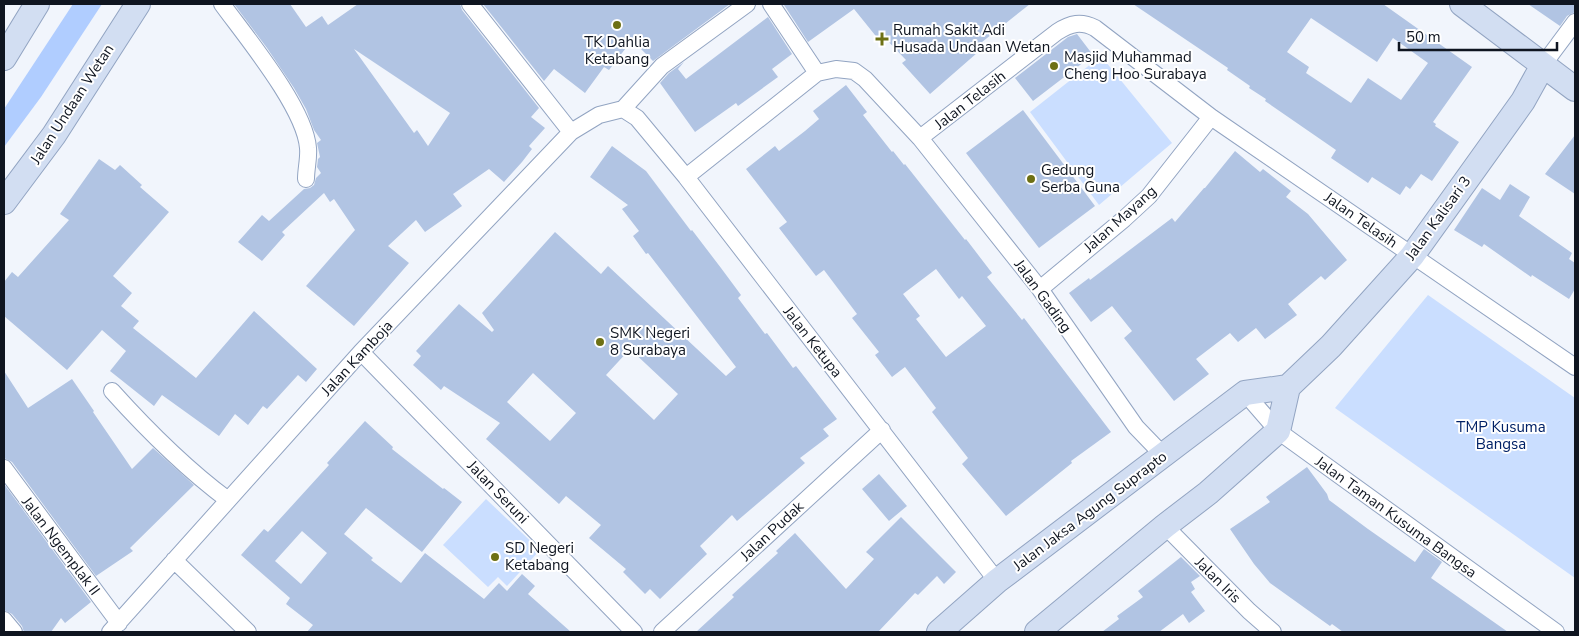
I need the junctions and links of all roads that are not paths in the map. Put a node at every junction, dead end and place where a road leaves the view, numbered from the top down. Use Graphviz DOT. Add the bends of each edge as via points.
graph roads {
  1 [pos="37,4"];
  2 [pos="138,4"];
  3 [pos="222,4"];
  4 [pos="470,4"];
  5 [pos="747,4"];
  6 [pos="771,4"];
  7 [pos="1462,4"];
  8 [pos="1575,22"];
  9 [pos="4,58"];
  10 [pos="1543,65"];
  11 [pos="816,73"];
  12 [pos="1575,89"];
  13 [pos="623,109"];
  14 [pos="1211,117"];
  15 [pos="571,132"];
  16 [pos="920,138"];
  17 [pos="686,177"];
  18 [pos="306,179"];
  19 [pos="4,202"];
  20 [pos="1412,256"];
  21 [pos="1040,289"];
  22 [pos="362,352"];
  23 [pos="1575,367"];
  24 [pos="1288,387"];
  25 [pos="112,391"];
  26 [pos="1245,393"];
  27 [pos="882,430"];
  28 [pos="1278,431"];
  29 [pos="1164,456"];
  30 [pos="4,468"];
  31 [pos="228,500"];
  32 [pos="1165,526"];
  33 [pos="174,560"];
  34 [pos="997,581"];
  35 [pos="4,620"];
  36 [pos="115,627"];
  37 [pos="14,632"];
  38 [pos="248,632"];
  39 [pos="634,632"];
  40 [pos="662,632"];
  41 [pos="939,632"];
  42 [pos="1039,632"];
  43 [pos="1273,632"];
  44 [pos="1556,632"];
  1 -- 9 [label="street"];
  2 -- 19 [label="street, Jalan Undaan Wetan" via="54,135"];
  3 -- 18 [label="street" via="302,124 308,148"];
  4 -- 15 [label="street"];
  5 -- 13 [label="street" via="662,66"];
  6 -- 11 [label="street"];
  7 -- 10 [label="street"];
  8 -- 10 [label="street"];
  10 -- 12 [label="street"];
  10 -- 20 [label="street, Jalan Kalisari 3" via="1523,101"];
  11 -- 16 [label="street, Jalan Telasih" via="854,70"];
  11 -- 17 [label="street"];
  13 -- 15 [label="street, Jalan Kamboja" via="599,115"];
  13 -- 17 [label="street, Jalan Ketupa" via="637,118"];
  14 -- 16 [label="street, Jalan Telasih" via="1095,28 1074,23 1057,32"];
  14 -- 20 [label="street, Jalan Telasih"];
  14 -- 21 [label="street, Jalan Mayang" via="1149,196"];
  15 -- 22 [label="street, Jalan Kamboja"];
  16 -- 21 [label="street, Jalan Gading"];
  17 -- 27 [label="street, Jalan Ketupa"];
  20 -- 23 [label="street"];
  20 -- 24 [label="street, Jalan Kalisari 3" via="1331,346"];
  21 -- 29 [label="street, Jalan Gading" via="1136,428"];
  22 -- 31 [label="street, Jalan Kamboja"];
  22 -- 39 [label="street, Jalan Seruni"];
  24 -- 26 [label="street"];
  24 -- 28 [label="street"];
  25 -- 31 [label="street" via="182,463"];
  26 -- 28 [label="street, Jalan Taman Kusuma Bangsa"];
  26 -- 29 [label="street, Jalan Jaksa Agung Suprapto"];
  27 -- 34 [label="street, Jalan Ketupa"];
  27 -- 40 [label="street, Jalan Pudak"];
  28 -- 32 [label="street"];
  28 -- 44 [label="street, Jalan Taman Kusuma Bangsa"];
  29 -- 34 [label="street, Jalan Jaksa Agung Suprapto"];
  30 -- 36 [label="street, Jalan Ngemplak II"];
  31 -- 33 [label="street, Jalan Kamboja"];
  32 -- 42 [label="street"];
  32 -- 43 [label="street, Jalan Iris"];
  33 -- 36 [label="street, Jalan Kamboja"];
  33 -- 38 [label="street"];
  34 -- 41 [label="street, Jalan Jaksa Agung Suprapto"];
  35 -- 37 [label="street"];
}
